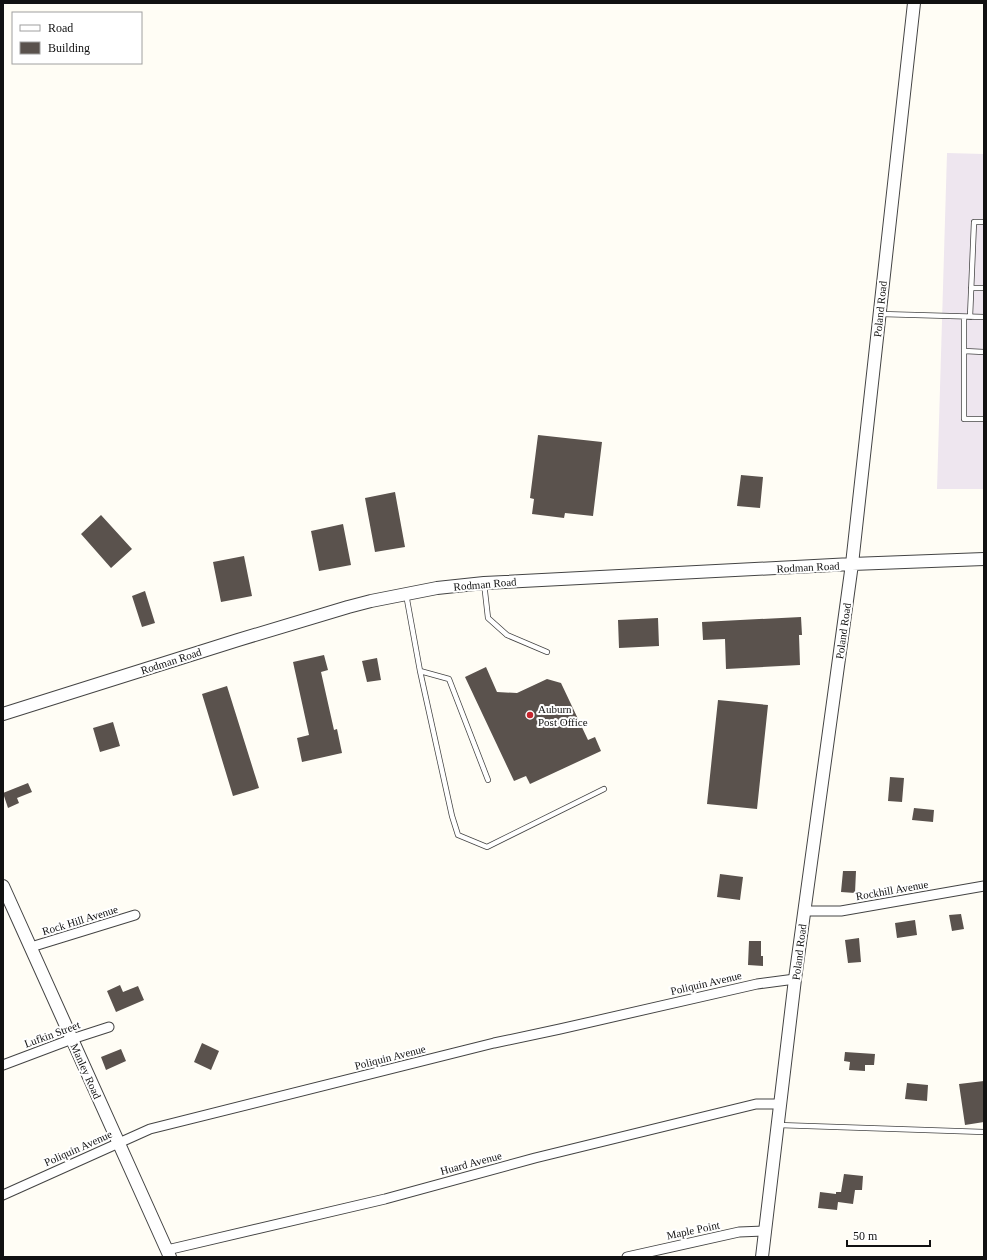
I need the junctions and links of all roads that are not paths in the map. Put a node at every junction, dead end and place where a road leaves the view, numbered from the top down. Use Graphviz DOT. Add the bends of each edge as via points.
graph roads {
  1 [pos="914,3"];
  2 [pos="984,222"];
  3 [pos="971,288"];
  4 [pos="984,288"];
  5 [pos="880,314"];
  6 [pos="964,317"];
  7 [pos="970,317"];
  8 [pos="984,317"];
  9 [pos="964,350"];
  10 [pos="984,352"];
  11 [pos="984,419"];
  12 [pos="984,559"];
  13 [pos="852,564"];
  14 [pos="484,583"];
  15 [pos="406,594"];
  16 [pos="547,652"];
  17 [pos="420,671"];
  18 [pos="3,714"];
  19 [pos="488,780"];
  20 [pos="604,789"];
  21 [pos="3,886"];
  22 [pos="984,886"];
  23 [pos="804,911"];
  24 [pos="135,915"];
  25 [pos="31,947"];
  26 [pos="795,980"];
  27 [pos="109,1027"];
  28 [pos="72,1039"];
  29 [pos="3,1065"];
  30 [pos="781,1104"];
  31 [pos="778,1125"];
  32 [pos="984,1132"];
  33 [pos="119,1143"];
  34 [pos="3,1195"];
  35 [pos="765,1231"];
  36 [pos="169,1253"];
  37 [pos="628,1257"];
  38 [pos="762,1257"];
  1 -- 5 [label="street, Poland Road"];
  2 -- 3 [label="lane" via="974,222"];
  3 -- 4 [label="lane"];
  3 -- 7 [label="lane"];
  5 -- 6 [label="lane"];
  5 -- 13 [label="street, Poland Road"];
  6 -- 7 [label="lane"];
  6 -- 9 [label="lane"];
  7 -- 8 [label="lane"];
  9 -- 10 [label="lane"];
  9 -- 11 [label="lane" via="964,419"];
  12 -- 13 [label="street, Rodman Road"];
  13 -- 14 [label="street, Rodman Road"];
  13 -- 23 [label="street, Poland Road"];
  14 -- 15 [label="street, Rodman Road"];
  14 -- 16 [label="lane" via="488,618 507,635"];
  15 -- 17 [label="lane"];
  15 -- 18 [label="street, Rodman Road" via="348,607 246,637"];
  17 -- 19 [label="lane" via="449,679"];
  17 -- 20 [label="lane" via="458,835 487,847"];
  21 -- 25 [label="street, Manley Road"];
  22 -- 23 [label="street, Rockhill Avenue" via="841,911"];
  23 -- 26 [label="street, Poland Road"];
  24 -- 25 [label="street, Rock Hill Avenue"];
  25 -- 28 [label="street, Manley Road"];
  26 -- 30 [label="street, Poland Road"];
  26 -- 33 [label="street, Poliquin Avenue" via="757,984 494,1043 150,1129"];
  27 -- 28 [label="street, Lufkin Street"];
  28 -- 29 [label="street, Lufkin Street"];
  28 -- 33 [label="street, Manley Road"];
  30 -- 31 [label="street, Poland Road"];
  30 -- 36 [label="street, Huard Avenue" via="756,1104 542,1156 385,1199"];
  31 -- 32 [label="lane"];
  31 -- 35 [label="street, Poland Road"];
  33 -- 34 [label="street, Poliquin Avenue"];
  33 -- 36 [label="street, Manley Road"];
  35 -- 37 [label="street, Maple Point" via="739,1232"];
  35 -- 38 [label="street, Poland Road"];
}
